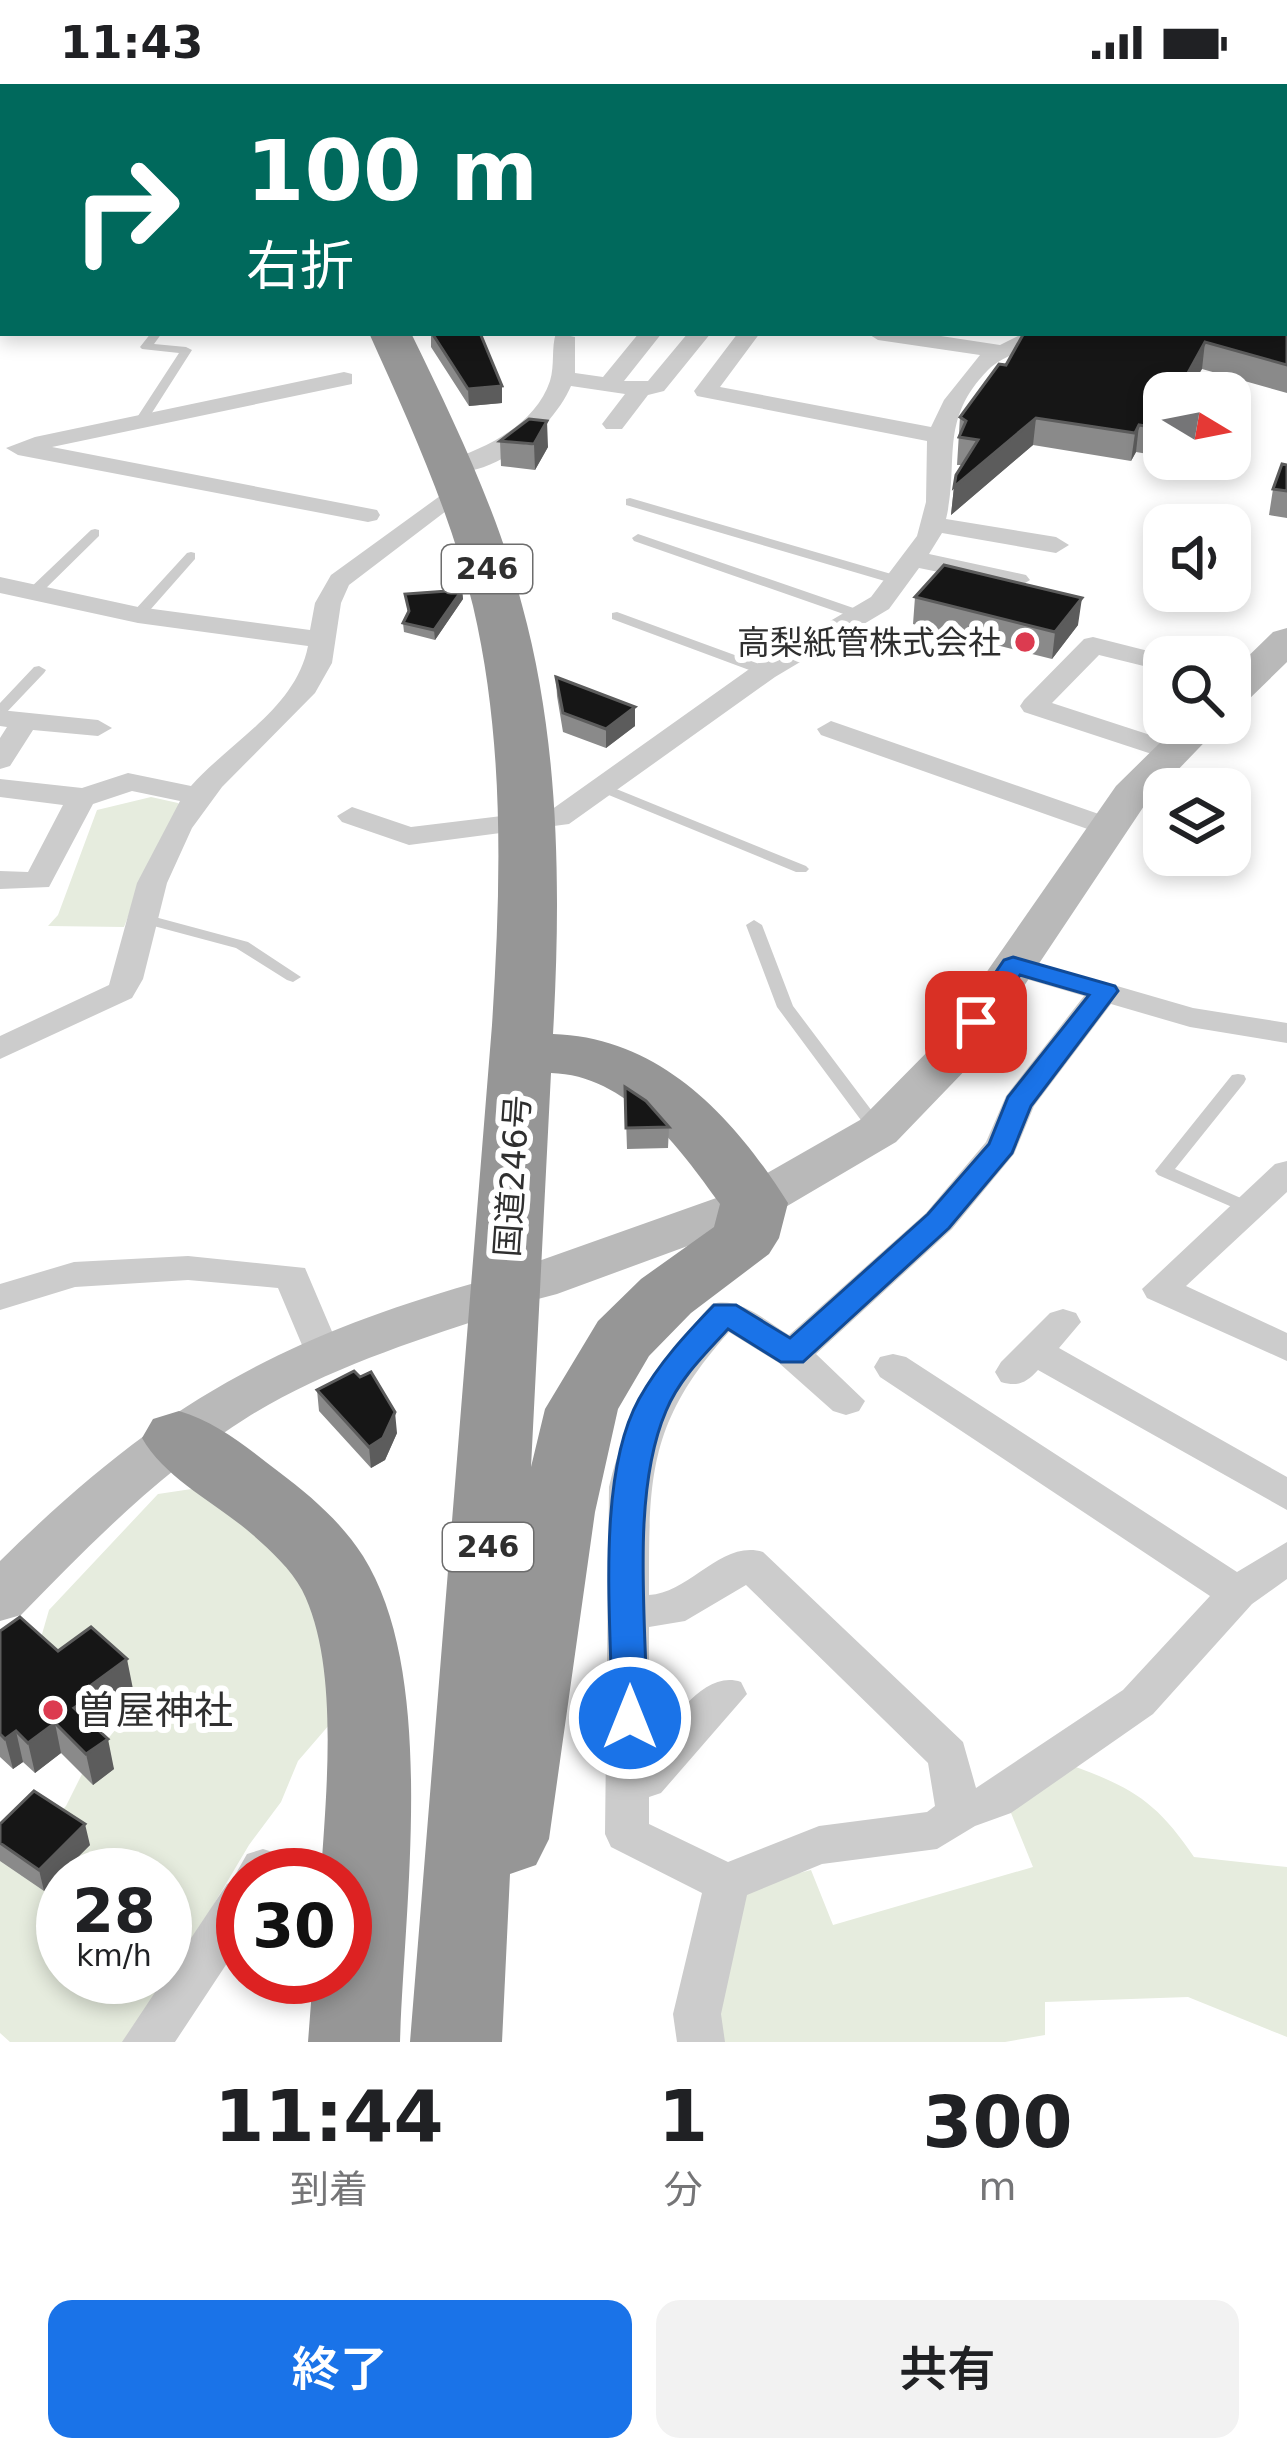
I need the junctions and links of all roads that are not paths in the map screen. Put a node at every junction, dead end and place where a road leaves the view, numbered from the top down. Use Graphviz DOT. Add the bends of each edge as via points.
graph roads {
  1 [pos="155,336"];
  2 [pos="391,336"];
  3 [pos="649,336"];
  4 [pos="698,336"];
  5 [pos="747,336"];
  6 [pos="931,336"];
  7 [pos="1036,336"];
  8 [pos="564,337"];
  9 [pos="1001,352"];
  10 [pos="563,378"];
  11 [pos="344,379"];
  12 [pos="610,383"];
  13 [pos="640,390"];
  14 [pos="142,419"];
  15 [pos="614,424"];
  16 [pos="939,436"];
  17 [pos="9,450"];
  18 [pos="458,476"];
  19 [pos="630,502"];
  20 [pos="368,515"];
  21 [pos="932,524"];
  22 [pos="95,533"];
  23 [pos="638,538"];
  24 [pos="1056,544"];
  25 [pos="190,556"];
  26 [pos="907,570"];
  27 [pos="1017,580"];
  28 [pos="0,585"];
  29 [pos="33,593"];
  30 [pos="138,615"];
  31 [pos="860,615"];
  32 [pos="617,616"];
  33 [pos="323,640"];
  34 [pos="1282,650"];
  35 [pos="1143,657"];
  36 [pos="39,670"];
  37 [pos="765,671"];
  38 [pos="1251,677"];
  39 [pos="8,717"];
  40 [pos="98,728"];
  41 [pos="1143,728"];
  42 [pos="831,729"];
  43 [pos="1182,744"];
  44 [pos="0,760"];
  45 [pos="0,788"];
  46 [pos="604,788"];
  47 [pos="198,796"];
  48 [pos="81,798"];
  49 [pos="352,816"];
  50 [pos="530,822"];
  51 [pos="1106,826"];
  52 [pos="801,869"];
  53 [pos="0,880"];
  54 [pos="140,918"];
  55 [pos="754,925"];
  56 [pos="1013,965"];
  57 [pos="293,976"];
  58 [pos="1105,991"];
  59 [pos="1287,1033"];
  60 [pos="0,1049"];
  61 [pos="521,1053"];
  62 [pos="1238,1079"];
  63 [pos="878,1131"];
  64 [pos="1287,1172"];
  65 [pos="754,1203"];
  66 [pos="1246,1207"];
  67 [pos="538,1281"];
  68 [pos="0,1297"];
  69 [pos="471,1303"];
  70 [pos="1063,1322"];
  71 [pos="1287,1348"];
  72 [pos="792,1354"];
  73 [pos="323,1355"];
  74 [pos="892,1367"];
  75 [pos="846,1401"];
  76 [pos="178,1438"];
  77 [pos="1287,1496"];
  78 [pos="1287,1558"];
  79 [pos="1238,1593"];
  80 [pos="0,1598"];
  81 [pos="631,1612"];
  82 [pos="726,1694"];
  83 [pos="630,1718"];
  84 [pos="682,1741"];
  85 [pos="630,1784"];
  86 [pos="958,1813"];
  87 [pos="727,1883"];
  88 [pos="216,1942"];
  89 [pos="146,2042"];
  90 [pos="354,2042"];
  91 [pos="459,2042"];
  92 [pos="701,2042"];
  1 -- 14 [label="lane" via="146,347 186,350"];
  2 -- 18 [label="highway, 国道246号 / 246"];
  3 -- 12 [label="street"];
  4 -- 13 [label="street" via="656,386"];
  5 -- 16 [label="street" via="705,391"];
  6 -- 9 [label="street"];
  7 -- 9 [label="street"];
  8 -- 10 [label="street"];
  9 -- 16 [label="street" via="967,380"];
  10 -- 12 [label="street"];
  10 -- 18 [label="street" via="531,427"];
  11 -- 14 [label="street"];
  12 -- 13 [label="street"];
  13 -- 15 [label="street"];
  14 -- 17 [label="street"];
  16 -- 21 [label="street"];
  17 -- 20 [label="street"];
  18 -- 33 [label="street" via="340,580 323,611"];
  18 -- 50 [label="highway, 国道246号 / 246" via="507,646"];
  19 -- 26 [label="lane"];
  21 -- 24 [label="street"];
  21 -- 26 [label="street"];
  22 -- 29 [label="lane"];
  23 -- 31 [label="lane"];
  25 -- 30 [label="lane"];
  26 -- 27 [label="street"];
  26 -- 31 [label="street"];
  28 -- 29 [label="street"];
  29 -- 30 [label="street"];
  30 -- 33 [label="street"];
  31 -- 37 [label="street"];
  32 -- 37 [label="lane"];
  33 -- 47 [label="street" via="303,689"];
  34 -- 38 [label="main road"];
  35 -- 41 [label="street" via="1094,645 1034,706"];
  36 -- 39 [label="lane"];
  37 -- 46 [label="street"];
  39 -- 40 [label="street"];
  39 -- 44 [label="street"];
  42 -- 51 [label="street"];
  43 -- 51 [label="main road"];
  45 -- 48 [label="street"];
  46 -- 50 [label="street" via="559,818"];
  46 -- 52 [label="lane"];
  47 -- 48 [label="street" via="128,782 106,796"];
  47 -- 54 [label="street"];
  48 -- 53 [label="street" via="38,881"];
  49 -- 50 [label="street" via="409,836"];
  50 -- 61 [label="highway, 国道246号 / 246"];
  51 -- 56 [label="main road"];
  54 -- 57 [label="lane" via="242,945"];
  54 -- 60 [label="street" via="121,991"];
  55 -- 63 [label="lane" via="784,1007"];
  56 -- 58 [label="street"];
  56 -- 63 [label="main road" via="957,1050"];
  58 -- 59 [label="street" via="1190,1017"];
  58 -- 72 [label="street" via="1018,1104 1002,1147 939,1221"];
  61 -- 65 [label="highway" via="596,1058 636,1076"];
  61 -- 91 [label="highway, 国道246号 / 246"];
  62 -- 66 [label="lane" via="1164,1171"];
  63 -- 65 [label="main road"];
  64 -- 66 [label="street"];
  65 -- 67 [label="main road"];
  65 -- 91 [label="highway" via="745,1238 665,1296 623,1339 583,1409 557,1511 501,1871"];
  66 -- 71 [label="street" via="1160,1289"];
  68 -- 73 [label="street" via="74,1275 188,1268 292,1277"];
  69 -- 73 [label="main road"];
  70 -- 77 [label="street" via="1024,1361"];
  72 -- 75 [label="street"];
  72 -- 81 [label="street" via="725,1313 653,1403 629,1487"];
  73 -- 76 [label="main road"];
  74 -- 79 [label="street"];
  76 -- 80 [label="main road" via="106,1493"];
  76 -- 90 [label="highway" via="292,1526 340,1583 351,1615 366,1767"];
  78 -- 79 [label="street"];
  79 -- 86 [label="street" via="1138,1702 995,1800"];
  81 -- 83 [label="street"];
  81 -- 86 [label="street" via="670,1610 749,1563 948,1755"];
  82 -- 84 [label="street"];
  83 -- 84 [label="street"];
  83 -- 85 [label="street"];
  84 -- 85 [label="street" via="645,1780"];
  85 -- 87 [label="street" via="627,1834"];
  86 -- 87 [label="street" via="937,1830 819,1845"];
  87 -- 92 [label="street" via="697,2014"];
  88 -- 89 [label="street"];
}
